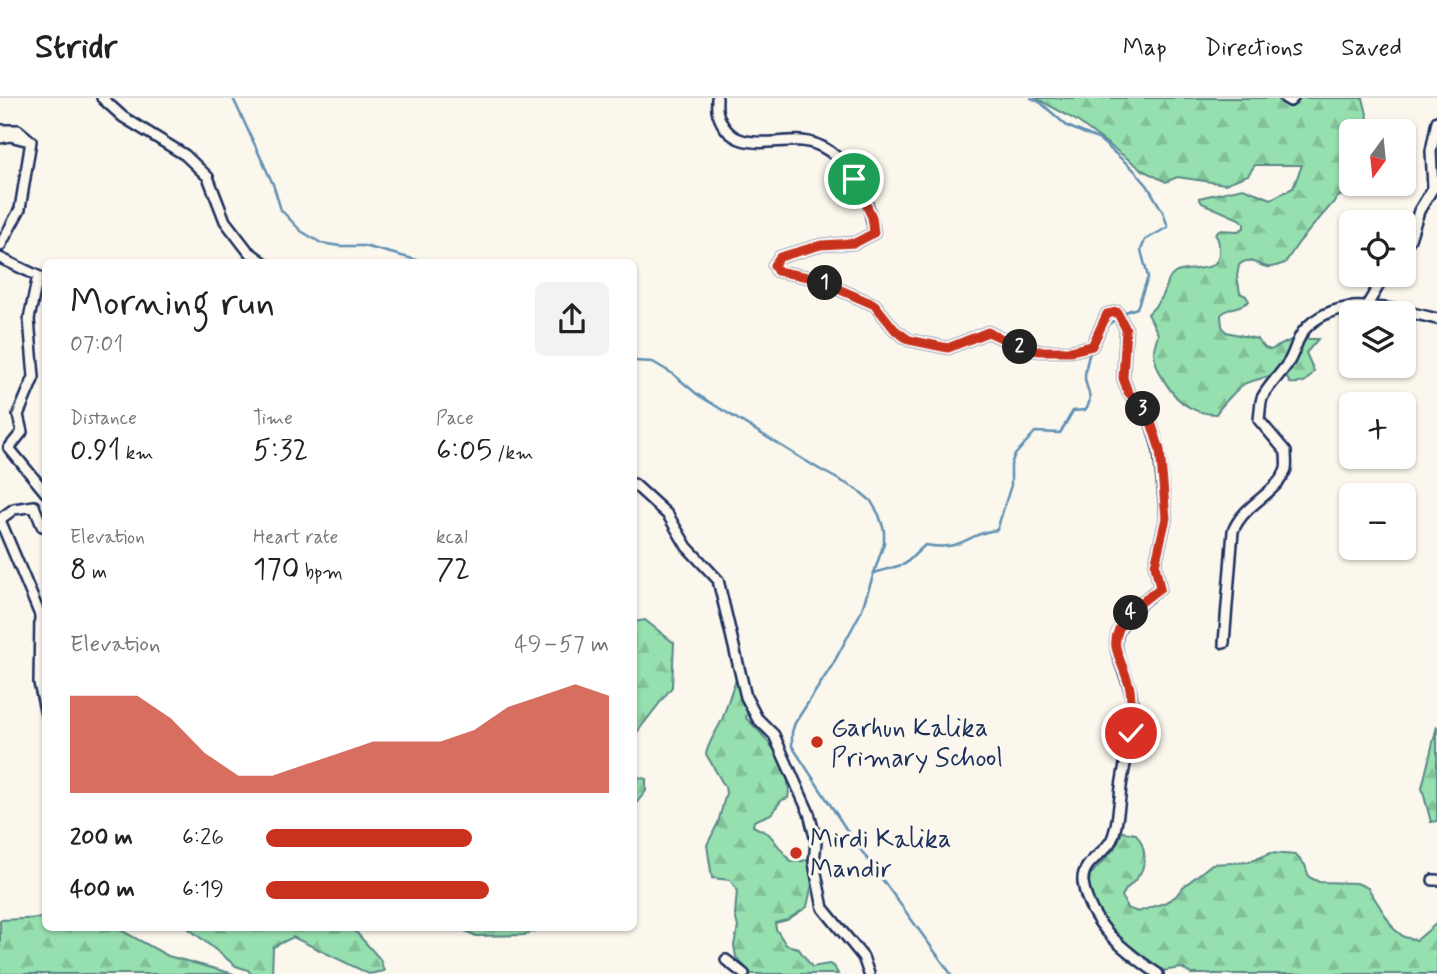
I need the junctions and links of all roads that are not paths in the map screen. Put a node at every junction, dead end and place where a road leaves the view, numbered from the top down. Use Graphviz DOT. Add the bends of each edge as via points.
graph roads {
  1 [pos="102,98"];
  2 [pos="717,98"];
  3 [pos="1285,98"];
  4 [pos="1293,98"];
  5 [pos="1437,121"];
  6 [pos="0,130"];
  7 [pos="0,138"];
  8 [pos="30,141"];
  9 [pos="1416,220"];
  10 [pos="0,246"];
  11 [pos="0,258"];
  12 [pos="259,259"];
  13 [pos="1339,311"];
  14 [pos="1416,314"];
  15 [pos="1437,319"];
  16 [pos="637,487"];
  17 [pos="42,488"];
  18 [pos="0,520"];
  19 [pos="42,526"];
  20 [pos="1224,643"];
  21 [pos="42,697"];
  22 [pos="726,960"];
  23 [pos="744,974"];
  24 [pos="869,974"];
  25 [pos="1158,974"];
  1 -- 12 [label="street" via="123,117 185,155 208,177 225,221"];
  2 -- 25 [label="street" via="716,111 733,136 762,144 802,141 829,151 854,179 872,217 874,233 860,241 821,245 780,257 774,265 777,271 813,278 852,294 875,305 909,340 948,348 988,332 1025,349 1071,351 1092,346 1107,314 1117,312 1125,326 1123,378 1128,392 1149,416 1160,450 1166,518 1155,565 1160,588 1128,616 1115,644 1130,689 1131,733 1113,836 1091,861 1083,880 1100,926 1133,958"];
  3 -- 4 [label="street"];
  5 -- 9 [label="street" via="1431,151 1433,188"];
  6 -- 8 [label="street" via="18,130"];
  7 -- 8 [label="street"];
  8 -- 10 [label="street" via="20,209"];
  11 -- 17 [label="street" via="38,276 29,319 34,377 18,415 22,432 9,448"];
  13 -- 20 [label="street" via="1309,325 1262,399 1259,420 1286,452 1286,469 1238,518 1233,531"];
  14 -- 15 [label="street"];
  16 -- 24 [label="street" via="668,515 687,547 718,580 746,697 757,718 774,735 809,813 823,908 863,957"];
  18 -- 19 [label="street" via="14,509 34,506"];
  18 -- 21 [label="street" via="40,615"];
  22 -- 23 [label="street"];
}
